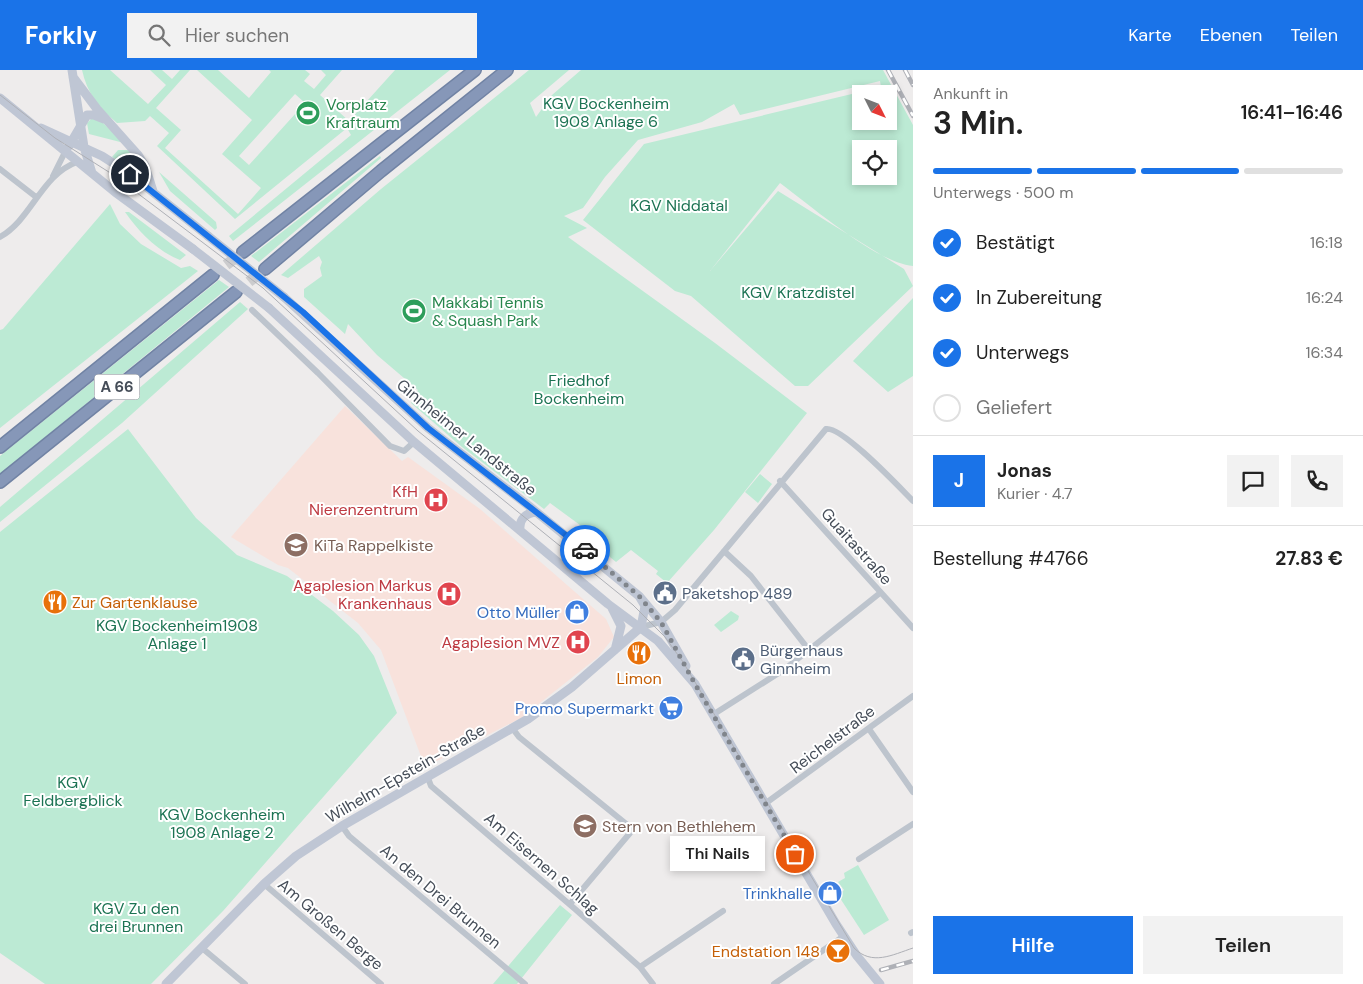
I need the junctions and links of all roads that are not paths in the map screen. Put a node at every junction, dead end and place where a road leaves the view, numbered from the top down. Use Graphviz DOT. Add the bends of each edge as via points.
graph roads {
  1 [pos="475,70"];
  2 [pos="507,70"];
  3 [pos="73,74"];
  4 [pos="0,98"];
  5 [pos="24,117"];
  6 [pos="106,121"];
  7 [pos="80,124"];
  8 [pos="71,142"];
  9 [pos="84,147"];
  10 [pos="65,152"];
  11 [pos="78,162"];
  12 [pos="0,169"];
  13 [pos="93,175"];
  14 [pos="50,181"];
  15 [pos="153,192"];
  16 [pos="36,197"];
  17 [pos="0,237"];
  18 [pos="243,252"];
  19 [pos="265,269"];
  20 [pos="213,275"];
  21 [pos="236,292"];
  22 [pos="252,310"];
  23 [pos="414,442"];
  24 [pos="0,446"];
  25 [pos="0,482"];
  26 [pos="780,482"];
  27 [pos="913,501"];
  28 [pos="536,512"];
  29 [pos="520,530"];
  30 [pos="724,551"];
  31 [pos="880,593"];
  32 [pos="639,596"];
  33 [pos="608,604"];
  34 [pos="661,622"];
  35 [pos="641,627"];
  36 [pos="913,628"];
  37 [pos="615,650"];
  38 [pos="809,650"];
  39 [pos="695,684"];
  40 [pos="913,696"];
  41 [pos="714,714"];
  42 [pos="513,729"];
  43 [pos="868,729"];
  44 [pos="428,778"];
  45 [pos="913,792"];
  46 [pos="766,803"];
  47 [pos="913,824"];
  48 [pos="342,826"];
  49 [pos="859,859"];
  50 [pos="264,884"];
  51 [pos="570,904"];
  52 [pos="723,910"];
  53 [pos="844,936"];
  54 [pos="202,948"];
  55 [pos="194,956"];
  56 [pos="640,968"];
  57 [pos="166,984"];
  58 [pos="171,984"];
  59 [pos="245,984"];
  60 [pos="381,984"];
  61 [pos="525,984"];
  62 [pos="653,984"];
  63 [pos="774,984"];
  64 [pos="878,984"];
  1 -- 18 [label="highway"];
  2 -- 19 [label="highway"];
  3 -- 6 [label="main road"];
  3 -- 7 [label="main road"];
  4 -- 5 [label="main road"];
  5 -- 8 [label="main road, Ginnheimer Landstraße"];
  5 -- 10 [label="main road, Ginnheimer Landstraße"];
  6 -- 7 [label="main road" via="90,114"];
  6 -- 15 [label="main road" via="143,161"];
  7 -- 8 [label="main road"];
  7 -- 9 [label="main road"];
  8 -- 9 [label="main road, Ginnheimer Landstraße"];
  8 -- 10 [label="main road"];
  9 -- 13 [label="main road"];
  9 -- 15 [label="main road, Ginnheimer Landstraße"];
  10 -- 11 [label="main road, Ginnheimer Landstraße"];
  10 -- 14 [label="street"];
  11 -- 13 [label="main road, Ginnheimer Landstraße"];
  11 -- 14 [label="street"];
  12 -- 16 [label="street"];
  13 -- 23 [label="main road, Ginnheimer Landstraße, bridge" via="269,308"];
  14 -- 16 [label="street"];
  15 -- 28 [label="main road, Ginnheimer Landstraße, bridge" via="284,297 428,428"];
  16 -- 17 [label="street" via="16,224"];
  20 -- 24 [label="highway, A 66"];
  21 -- 25 [label="highway, A 66"];
  22 -- 23 [label="street" via="390,446 404,451"];
  23 -- 29 [label="main road, Ginnheimer Landstraße"];
  26 -- 27 [label="street" via="822,433 832,429"];
  26 -- 30 [label="street"];
  26 -- 31 [label="street, Guaitastraße"];
  28 -- 29 [label="main road" via="524,516"];
  28 -- 32 [label="main road, Ginnheimer Landstraße"];
  29 -- 33 [label="main road, Ginnheimer Landstraße"];
  30 -- 34 [label="street" via="680,605"];
  30 -- 38 [label="street" via="751,576"];
  31 -- 36 [label="street, Guaitastraße"];
  31 -- 38 [label="street"];
  32 -- 34 [label="main road, Ginnheimer Landstraße"];
  32 -- 35 [label="main road" via="644,606"];
  33 -- 35 [label="main road, Ginnheimer Landstraße"];
  33 -- 37 [label="main road" via="621,626"];
  34 -- 35 [label="street"];
  34 -- 39 [label="main road, Ginnheimer Landstraße"];
  35 -- 37 [label="main road, Wilhelm-Epstein-Straße"];
  35 -- 39 [label="main road, Ginnheimer Landstraße" via="671,654"];
  37 -- 42 [label="main road, Wilhelm-Epstein-Straße" via="556,700"];
  38 -- 41 [label="street"];
  39 -- 41 [label="main road, Ginnheimer Landstraße"];
  40 -- 43 [label="street, Reichelstraße"];
  41 -- 46 [label="main road, Ginnheimer Landstraße"];
  42 -- 44 [label="main road, Wilhelm-Epstein-Straße"];
  42 -- 51 [label="street" via="630,828 630,834"];
  43 -- 45 [label="street"];
  43 -- 46 [label="street, Reichelstraße"];
  44 -- 48 [label="main road, Wilhelm-Epstein-Straße"];
  44 -- 51 [label="street, Am Eisernen Schlag" via="432,786"];
  46 -- 53 [label="main road, Ginnheimer Landstraße"];
  47 -- 49 [label="street"];
  48 -- 50 [label="main road, Wilhelm-Epstein-Straße" via="296,856"];
  48 -- 61 [label="street, An den Drei Brunnen" via="349,836"];
  50 -- 54 [label="main road, Wilhelm-Epstein-Straße"];
  50 -- 60 [label="street, Am Großen Berge"];
  51 -- 56 [label="street, Am Eisernen Schlag"];
  52 -- 56 [label="street"];
  53 -- 63 [label="street"];
  53 -- 64 [label="main road, Ginnheimer Landstraße"];
  54 -- 55 [label="main road, Wilhelm-Epstein-Straße"];
  54 -- 59 [label="street"];
  55 -- 57 [label="main road, Wilhelm-Epstein-Straße"];
  55 -- 58 [label="main road, Wilhelm-Epstein-Straße"];
  56 -- 62 [label="street, Am Eisernen Schlag"];
}
